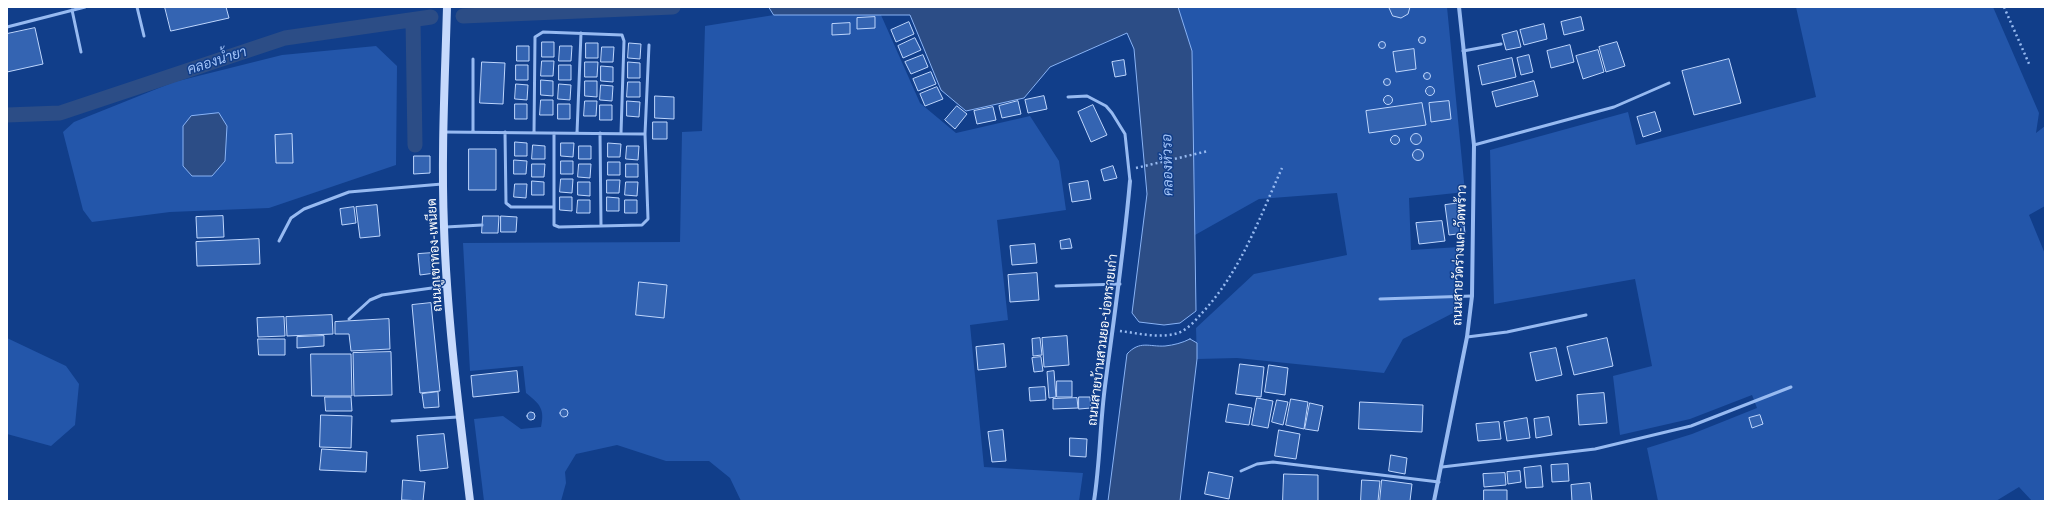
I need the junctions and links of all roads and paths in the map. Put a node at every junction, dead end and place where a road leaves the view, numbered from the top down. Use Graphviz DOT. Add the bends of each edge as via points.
graph roads {
  1 [pos="85,7"];
  2 [pos="137,7"];
  3 [pos="447,7"];
  4 [pos="1459,7"];
  5 [pos="2004,7"];
  6 [pos="72,10"];
  7 [pos="7,27"];
  8 [pos="581,33"];
  9 [pos="144,36"];
  10 [pos="1501,44"];
  11 [pos="649,45"];
  12 [pos="1464,51"];
  13 [pos="81,52"];
  14 [pos="473,58"];
  15 [pos="2030,66"];
  16 [pos="1669,83"];
  17 [pos="1068,97"];
  18 [pos="444,132"];
  19 [pos="473,132"];
  20 [pos="505,132"];
  21 [pos="534,133"];
  22 [pos="554,133"];
  23 [pos="577,133"];
  24 [pos="600,133"];
  25 [pos="621,133"];
  26 [pos="645,134"];
  27 [pos="1474,145"];
  28 [pos="1208,151"];
  29 [pos="1138,168"];
  30 [pos="1282,168"];
  31 [pos="1130,181"];
  32 [pos="444,183"];
  33 [pos="553,207"];
  34 [pos="482,224"];
  35 [pos="601,226"];
  36 [pos="444,227"];
  37 [pos="279,241"];
  38 [pos="1120,284"];
  39 [pos="447,286"];
  40 [pos="1056,286"];
  41 [pos="1472,296"];
  42 [pos="1380,299"];
  43 [pos="1586,315"];
  44 [pos="349,319"];
  45 [pos="1114,330"];
  46 [pos="1467,337"];
  47 [pos="1790,387"];
  48 [pos="460,417"];
  49 [pos="392,421"];
  50 [pos="1442,467"];
  51 [pos="1241,471"];
  52 [pos="1439,482"];
  53 [pos="470,501"];
  54 [pos="1094,501"];
  55 [pos="1434,501"];
  1 -- 6 [label="lane"];
  2 -- 9 [label="lane"];
  3 -- 18 [label="main road, ถนนภูเขาทอง-เพนียด"];
  4 -- 12 [label="street, ถนนสายวัดร่างแค-วัดพร้าว"];
  5 -- 15 [label="path"];
  6 -- 7 [label="lane"];
  6 -- 13 [label="lane"];
  8 -- 21 [label="lane" via="543,32 535,37"];
  8 -- 23 [label="lane"];
  8 -- 25 [label="lane" via="622,35 624,40"];
  10 -- 12 [label="lane"];
  11 -- 26 [label="lane"];
  12 -- 27 [label="street, ถนนสายวัดร่างแค-วัดพร้าว"];
  14 -- 19 [label="lane"];
  16 -- 27 [label="lane" via="1614,107"];
  17 -- 31 [label="lane" via="1087,96 1106,106 1112,113 1125,134"];
  18 -- 19 [label="lane"];
  18 -- 32 [label="main road, ถนนภูเขาทอง-เพนียด"];
  19 -- 20 [label="lane"];
  20 -- 21 [label="lane"];
  20 -- 33 [label="lane" via="506,203 511,207"];
  21 -- 22 [label="lane"];
  22 -- 23 [label="lane"];
  22 -- 33 [label="lane"];
  23 -- 24 [label="lane"];
  24 -- 25 [label="lane"];
  24 -- 35 [label="lane"];
  25 -- 26 [label="lane"];
  26 -- 35 [label="lane" via="648,219 642,225"];
  27 -- 41 [label="street, ถนนสายวัดร่างแค-วัดพร้าว"];
  28 -- 29 [label="path"];
  30 -- 45 [label="path" via="1238,264 1216,298 1192,324 1178,333 1157,336"];
  31 -- 38 [label="street, ถนนสายบ้านสวนยอ-บ่อทรายเก่า"];
  32 -- 36 [label="main road, ถนนภูเขาทอง-เพนียด"];
  32 -- 37 [label="lane" via="349,192 304,209 291,218"];
  33 -- 35 [label="lane" via="554,225 559,227"];
  34 -- 36 [label="lane"];
  36 -- 39 [label="main road, ถนนภูเขาทอง-เพนียด"];
  38 -- 40 [label="lane"];
  38 -- 45 [label="street, ถนนสายบ้านสวนยอ-บ่อทรายเก่า"];
  39 -- 44 [label="lane" via="382,295 370,300"];
  39 -- 48 [label="main road, ถนนภูเขาทอง-เพนียด"];
  41 -- 42 [label="lane"];
  41 -- 46 [label="street, ถนนสายวัดร่างแค-วัดพร้าว"];
  43 -- 46 [label="lane" via="1507,332"];
  45 -- 54 [label="street, ถนนสายบ้านสวนยอ-บ่อทรายเก่า" via="1105,387"];
  46 -- 50 [label="street, ถนนสายวัดร่างแค-วัดพร้าว"];
  47 -- 50 [label="lane" via="1691,426 1595,449"];
  48 -- 49 [label="lane"];
  48 -- 53 [label="main road, ถนนภูเขาทอง-เพนียด"];
  50 -- 52 [label="street, ถนนสายวัดร่างแค-วัดพร้าว"];
  51 -- 52 [label="lane" via="1257,464 1273,462"];
  52 -- 55 [label="street, ถนนสายวัดร่างแค-วัดพร้าว"];
}
